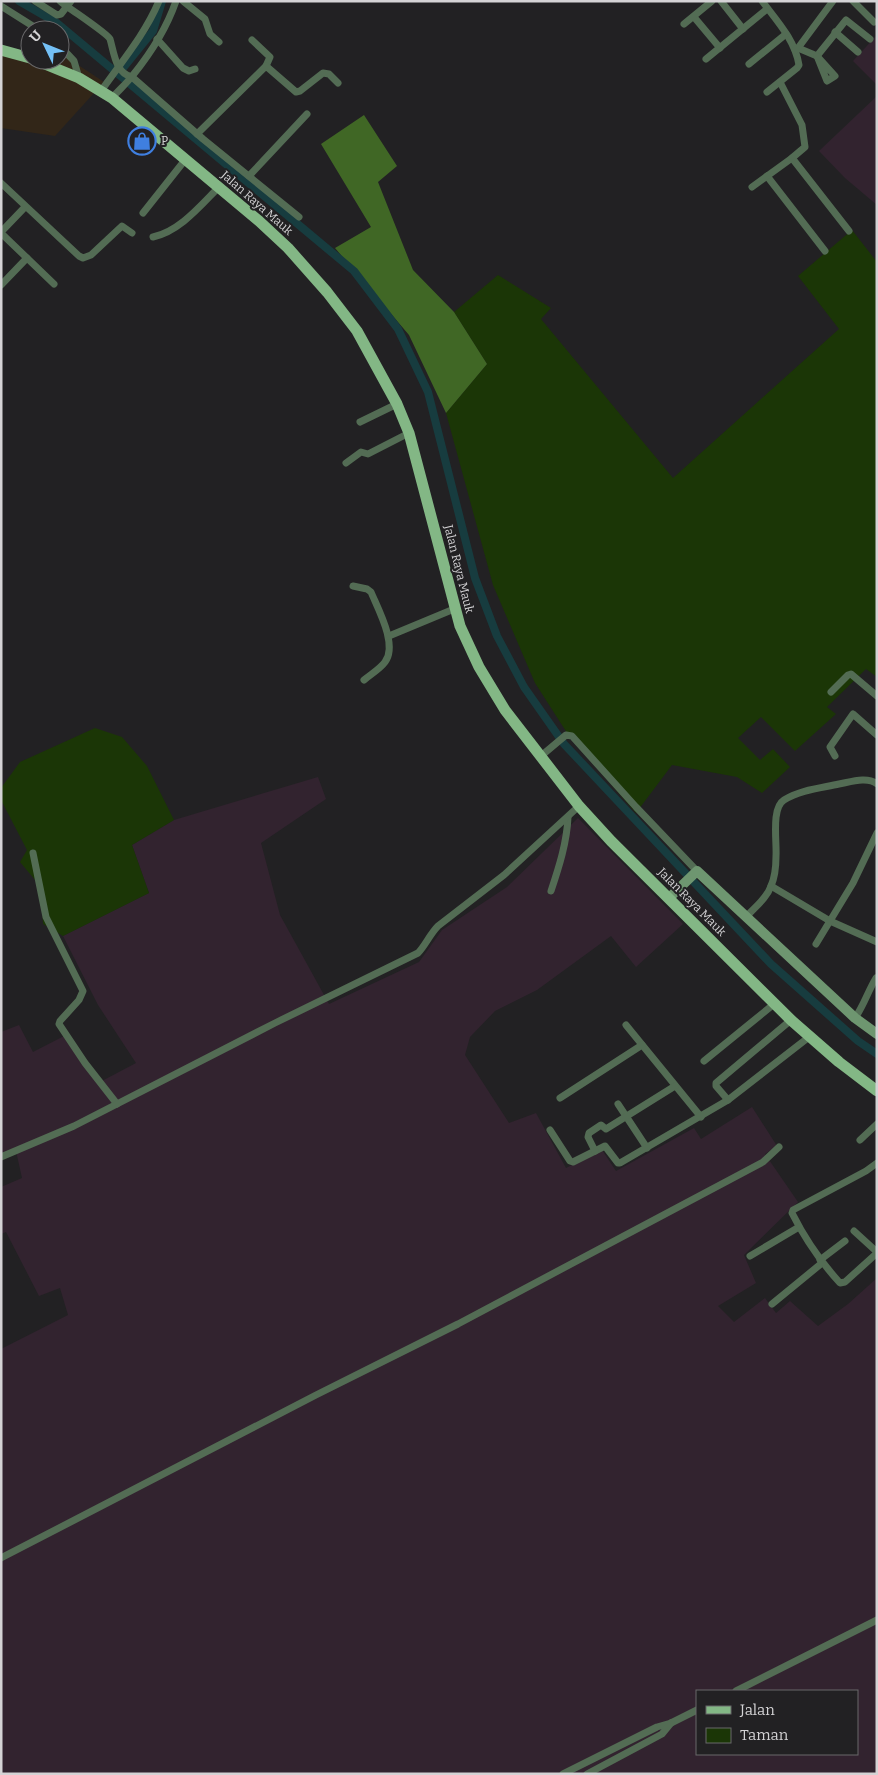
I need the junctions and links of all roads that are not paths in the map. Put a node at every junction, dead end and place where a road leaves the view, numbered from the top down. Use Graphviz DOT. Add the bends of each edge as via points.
graph roads {
  1 [pos="34,1"];
  2 [pos="60,1"];
  3 [pos="159,1"];
  4 [pos="176,1"];
  5 [pos="183,1"];
  6 [pos="712,1"];
  7 [pos="721,1"];
  8 [pos="762,1"];
  9 [pos="833,1"];
  10 [pos="853,1"];
  11 [pos="69,4"];
  12 [pos="1,6"];
  13 [pos="767,9"];
  14 [pos="694,17"];
  15 [pos="23,20"];
  16 [pos="874,22"];
  17 [pos="684,24"];
  18 [pos="743,29"];
  19 [pos="835,32"];
  20 [pos="786,34"];
  21 [pos="157,39"];
  22 [pos="870,39"];
  23 [pos="252,40"];
  24 [pos="219,42"];
  25 [pos="720,48"];
  26 [pos="797,49"];
  27 [pos="1,50"];
  28 [pos="858,52"];
  29 [pos="20,55"];
  30 [pos="70,57"];
  31 [pos="706,59"];
  32 [pos="749,64"];
  33 [pos="266,66"];
  34 [pos="119,69"];
  35 [pos="196,69"];
  36 [pos="59,70"];
  37 [pos="130,77"];
  38 [pos="79,78"];
  39 [pos="780,82"];
  40 [pos="338,84"];
  41 [pos="103,87"];
  42 [pos="766,92"];
  43 [pos="114,96"];
  44 [pos="307,114"];
  45 [pos="197,134"];
  46 [pos="792,158"];
  47 [pos="185,160"];
  48 [pos="248,176"];
  49 [pos="767,176"];
  50 [pos="1,184"];
  51 [pos="219,187"];
  52 [pos="752,187"];
  53 [pos="25,207"];
  54 [pos="143,213"];
  55 [pos="299,217"];
  56 [pos="849,231"];
  57 [pos="1,233"];
  58 [pos="132,233"];
  59 [pos="153,237"];
  60 [pos="825,251"];
  61 [pos="26,258"];
  62 [pos="54,284"];
  63 [pos="1,285"];
  64 [pos="397,404"];
  65 [pos="360,422"];
  66 [pos="409,433"];
  67 [pos="346,463"];
  68 [pos="353,586"];
  69 [pos="454,609"];
  70 [pos="389,636"];
  71 [pos="364,680"];
  72 [pos="831,692"];
  73 [pos="877,696"];
  74 [pos="877,735"];
  75 [pos="543,754"];
  76 [pos="835,756"];
  77 [pos="876,781"];
  78 [pos="579,806"];
  79 [pos="568,816"];
  80 [pos="877,833"];
  81 [pos="33,853"];
  82 [pos="695,873"];
  83 [pos="771,886"];
  84 [pos="551,891"];
  85 [pos="672,896"];
  86 [pos="747,916"];
  87 [pos="830,921"];
  88 [pos="877,942"];
  89 [pos="816,944"];
  90 [pos="876,978"];
  91 [pos="774,1004"];
  92 [pos="855,1018"];
  93 [pos="791,1020"];
  94 [pos="626,1025"];
  95 [pos="877,1034"];
  96 [pos="809,1037"];
  97 [pos="642,1045"];
  98 [pos="704,1061"];
  99 [pos="675,1086"];
  100 [pos="877,1091"];
  101 [pos="560,1098"];
  102 [pos="728,1100"];
  103 [pos="117,1104"];
  104 [pos="618,1104"];
  105 [pos="626,1117"];
  106 [pos="701,1117"];
  107 [pos="877,1124"];
  108 [pos="550,1130"];
  109 [pos="860,1140"];
  110 [pos="647,1148"];
  111 [pos="779,1148"];
  112 [pos="595,1151"];
  113 [pos="1,1157"];
  114 [pos="877,1163"];
  115 [pos="799,1227"];
  116 [pos="854,1231"];
  117 [pos="846,1241"];
  118 [pos="877,1252"];
  119 [pos="750,1256"];
  120 [pos="821,1262"];
  121 [pos="772,1304"];
  122 [pos="1,1558"];
  123 [pos="877,1620"];
  124 [pos="738,1690"];
  125 [pos="696,1710"];
  126 [pos="671,1723"];
  127 [pos="564,1774"];
  128 [pos="587,1774"];
  1 -- 11 [label="street" via="58,15"];
  2 -- 11 [label="street"];
  3 -- 34 [label="street" via="150,22"];
  4 -- 21 [label="street"];
  5 -- 24 [label="street" via="205,19 210,34"];
  6 -- 14 [label="street"];
  7 -- 18 [label="street"];
  8 -- 13 [label="street"];
  9 -- 26 [label="street"];
  10 -- 16 [label="street"];
  11 -- 34 [label="street" via="109,37"];
  12 -- 15 [label="street"];
  13 -- 18 [label="street"];
  13 -- 20 [label="street"];
  14 -- 17 [label="street"];
  14 -- 25 [label="street"];
  18 -- 25 [label="street"];
  19 -- 22 [label="street" via="846,20"];
  19 -- 26 [label="street" via="817,56"];
  19 -- 28 [label="street"];
  20 -- 26 [label="street"];
  20 -- 32 [label="street"];
  21 -- 35 [label="street" via="182,68"];
  21 -- 37 [label="street"];
  23 -- 33 [label="street" via="270,57"];
  25 -- 31 [label="street"];
  26 -- 39 [label="street" via="799,65"];
  27 -- 29 [label="main road"];
  30 -- 38 [label="street"];
  33 -- 40 [label="street" via="296,92 323,73 329,74"];
  33 -- 45 [label="street"];
  34 -- 37 [label="street"];
  34 -- 41 [label="street"];
  36 -- 38 [label="main road, Jalan Raya Mauk"];
  37 -- 43 [label="street"];
  37 -- 45 [label="street"];
  38 -- 41 [label="main road, Jalan Raya Mauk"];
  39 -- 42 [label="street"];
  39 -- 46 [label="street" via="802,125 805,147"];
  41 -- 43 [label="main road, Jalan Raya Mauk"];
  43 -- 47 [label="main road, Jalan Raya Mauk"];
  44 -- 48 [label="street"];
  45 -- 48 [label="street"];
  46 -- 49 [label="street"];
  46 -- 56 [label="street"];
  47 -- 51 [label="main road, Jalan Raya Mauk"];
  47 -- 54 [label="street"];
  48 -- 55 [label="street"];
  49 -- 52 [label="street"];
  49 -- 60 [label="street"];
  50 -- 53 [label="street"];
  51 -- 59 [label="street" via="189,217 162,235"];
  51 -- 64 [label="main road, Jalan Raya Mauk" via="288,248 327,292 357,332"];
  53 -- 57 [label="street"];
  53 -- 58 [label="street" via="83,258 122,226"];
  57 -- 61 [label="street"];
  61 -- 62 [label="street"];
  61 -- 63 [label="street"];
  64 -- 65 [label="street"];
  64 -- 66 [label="main road, Jalan Raya Mauk"];
  66 -- 67 [label="street" via="368,454 361,452"];
  66 -- 69 [label="main road, Jalan Raya Mauk"];
  68 -- 70 [label="street" via="367,588 371,592"];
  69 -- 70 [label="street"];
  69 -- 75 [label="main road, Jalan Raya Mauk" via="480,667 506,710"];
  70 -- 71 [label="street" via="390,650 385,662"];
  72 -- 73 [label="street" via="851,674"];
  74 -- 76 [label="street" via="853,714 830,747"];
  75 -- 78 [label="main road, Jalan Raya Mauk"];
  75 -- 82 [label="street" via="564,737 572,736"];
  77 -- 83 [label="street" via="863,780 810,790 784,800 778,808"];
  78 -- 79 [label="street"];
  78 -- 85 [label="main road, Jalan Raya Mauk" via="611,841"];
  79 -- 84 [label="street" via="560,866"];
  79 -- 103 [label="street" via="504,875 438,926 418,953"];
  80 -- 87 [label="street"];
  81 -- 103 [label="street" via="46,918 83,991 59,1024"];
  82 -- 85 [label="street"];
  82 -- 86 [label="street"];
  83 -- 86 [label="street"];
  83 -- 87 [label="street"];
  85 -- 91 [label="main road, Jalan Raya Mauk"];
  86 -- 92 [label="street"];
  87 -- 88 [label="street"];
  87 -- 89 [label="street"];
  90 -- 92 [label="street"];
  91 -- 93 [label="main road, Jalan Raya Mauk"];
  91 -- 98 [label="street"];
  92 -- 95 [label="street"];
  93 -- 96 [label="main road, Jalan Raya Mauk"];
  93 -- 102 [label="street" via="716,1083"];
  94 -- 97 [label="street"];
  96 -- 100 [label="main road, Jalan Raya Mauk"];
  96 -- 102 [label="street"];
  97 -- 99 [label="street"];
  97 -- 101 [label="street"];
  99 -- 105 [label="street"];
  99 -- 106 [label="street"];
  102 -- 106 [label="street"];
  103 -- 113 [label="street"];
  104 -- 105 [label="street"];
  105 -- 110 [label="street"];
  105 -- 112 [label="street" via="606,1129 601,1125 588,1134"];
  106 -- 110 [label="street"];
  107 -- 109 [label="street"];
  108 -- 112 [label="street" via="570,1161"];
  110 -- 112 [label="street" via="620,1164 606,1146"];
  111 -- 122 [label="street" via="764,1162 458,1324"];
  114 -- 115 [label="street" via="793,1210"];
  115 -- 119 [label="street"];
  115 -- 120 [label="street"];
  116 -- 118 [label="street"];
  117 -- 120 [label="street"];
  118 -- 120 [label="street" via="842,1283"];
  120 -- 121 [label="street"];
  123 -- 124 [label="street"];
  125 -- 126 [label="street"];
  126 -- 127 [label="street"];
  126 -- 128 [label="street" via="662,1734"];
}
